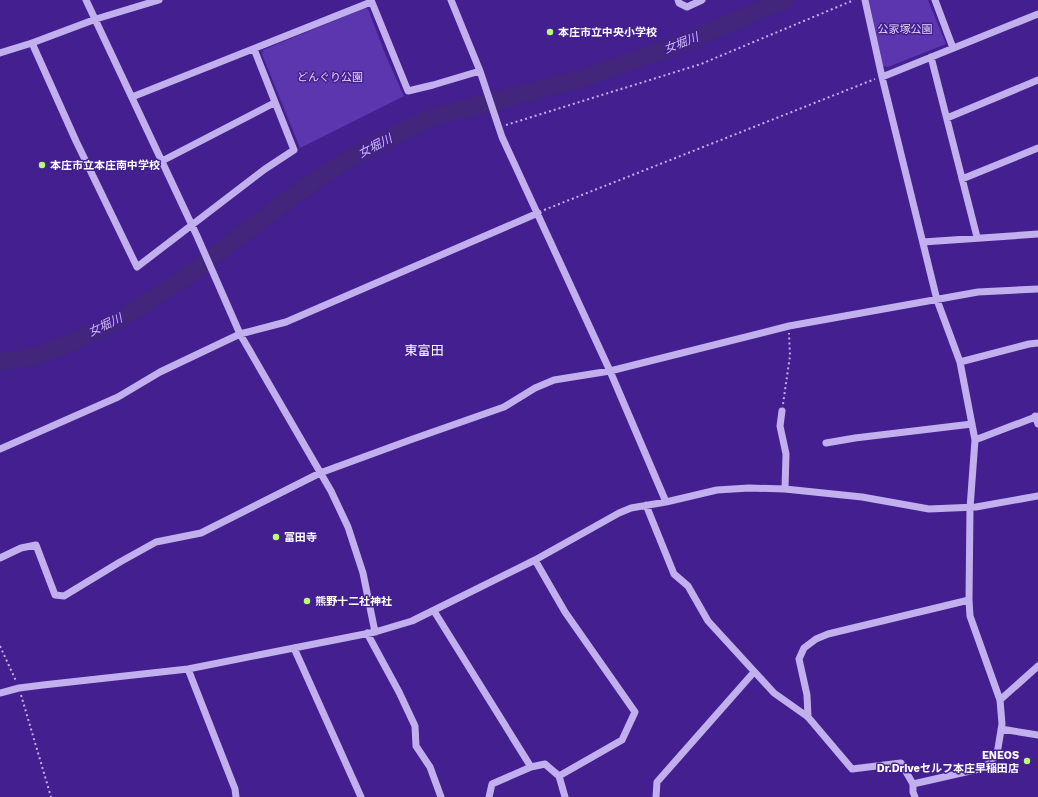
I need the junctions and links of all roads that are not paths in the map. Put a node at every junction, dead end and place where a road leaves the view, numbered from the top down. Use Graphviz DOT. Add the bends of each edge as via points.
graph roads {
  1 [pos="86,0"];
  2 [pos="159,0"];
  3 [pos="451,0"];
  4 [pos="678,0"];
  5 [pos="702,0"];
  6 [pos="864,0"];
  7 [pos="935,0"];
  8 [pos="371,1"];
  9 [pos="1038,14"];
  10 [pos="96,19"];
  11 [pos="32,43"];
  12 [pos="953,48"];
  13 [pos="254,49"];
  14 [pos="0,53"];
  15 [pos="932,57"];
  16 [pos="480,71"];
  17 [pos="882,77"];
  18 [pos="1038,80"];
  19 [pos="132,97"];
  20 [pos="274,103"];
  21 [pos="947,118"];
  22 [pos="1038,148"];
  23 [pos="162,160"];
  24 [pos="962,179"];
  25 [pos="538,213"];
  26 [pos="191,226"];
  27 [pos="1038,234"];
  28 [pos="977,238"];
  29 [pos="923,242"];
  30 [pos="1038,289"];
  31 [pos="937,300"];
  32 [pos="240,334"];
  33 [pos="1038,344"];
  34 [pos="960,362"];
  35 [pos="610,371"];
  36 [pos="782,411"];
  37 [pos="1037,416"];
  38 [pos="972,424"];
  39 [pos="1038,424"];
  40 [pos="975,440"];
  41 [pos="826,443"];
  42 [pos="0,449"];
  43 [pos="320,473"];
  44 [pos="785,489"];
  45 [pos="1038,496"];
  46 [pos="666,502"];
  47 [pos="646,504"];
  48 [pos="970,508"];
  49 [pos="0,558"];
  50 [pos="535,560"];
  51 [pos="969,600"];
  52 [pos="434,611"];
  53 [pos="375,632"];
  54 [pos="366,633"];
  55 [pos="294,648"];
  56 [pos="1038,666"];
  57 [pos="188,669"];
  58 [pos="754,672"];
  59 [pos="0,693"];
  60 [pos="1000,700"];
  61 [pos="808,717"];
  62 [pos="1001,729"];
  63 [pos="1038,735"];
  64 [pos="531,767"];
  65 [pos="559,776"];
  66 [pos="913,784"];
  67 [pos="236,797"];
  68 [pos="361,797"];
  69 [pos="441,797"];
  70 [pos="489,797"];
  71 [pos="565,797"];
  72 [pos="656,797"];
  73 [pos="915,797"];
  1 -- 10 [label="street"];
  2 -- 10 [label="street"];
  3 -- 16 [label="street"];
  4 -- 5 [label="street" via="687,6"];
  6 -- 17 [label="street"];
  7 -- 12 [label="street"];
  8 -- 13 [label="street"];
  8 -- 16 [label="street" via="408,91"];
  9 -- 12 [label="street"];
  10 -- 11 [label="street"];
  10 -- 19 [label="street"];
  11 -- 14 [label="street"];
  11 -- 26 [label="street" via="137,267"];
  12 -- 15 [label="street"];
  13 -- 19 [label="street"];
  13 -- 20 [label="street"];
  15 -- 17 [label="street"];
  15 -- 21 [label="street"];
  16 -- 25 [label="street" via="502,137"];
  17 -- 29 [label="street"];
  18 -- 21 [label="street"];
  19 -- 23 [label="street"];
  20 -- 23 [label="street"];
  20 -- 26 [label="street" via="294,150"];
  21 -- 24 [label="street"];
  22 -- 24 [label="street"];
  23 -- 26 [label="street"];
  24 -- 28 [label="street"];
  25 -- 32 [label="street" via="286,322"];
  25 -- 35 [label="street"];
  26 -- 32 [label="street"];
  27 -- 28 [label="street"];
  28 -- 29 [label="street"];
  29 -- 31 [label="street"];
  30 -- 31 [label="street" via="978,292"];
  31 -- 34 [label="street"];
  31 -- 35 [label="street" via="789,326"];
  32 -- 42 [label="street" via="160,372 118,397"];
  32 -- 43 [label="street"];
  33 -- 34 [label="street" via="1029,344"];
  34 -- 38 [label="street"];
  35 -- 43 [label="street" via="554,380 504,407"];
  35 -- 46 [label="street"];
  36 -- 44 [label="street" via="780,426 786,454"];
  37 -- 39 [label="street"];
  37 -- 40 [label="street"];
  38 -- 40 [label="street"];
  38 -- 41 [label="street"];
  40 -- 48 [label="street"];
  43 -- 49 [label="street" via="201,533 156,542 64,596 55,595 36,544"];
  43 -- 53 [label="street" via="348,527 363,572"];
  44 -- 46 [label="street" via="717,490"];
  44 -- 48 [label="street" via="862,497 929,509"];
  45 -- 48 [label="street"];
  46 -- 47 [label="street"];
  47 -- 50 [label="street" via="619,513"];
  47 -- 58 [label="street" via="674,574 688,586 708,621"];
  48 -- 51 [label="street"];
  50 -- 52 [label="street"];
  50 -- 65 [label="street" via="565,612 635,712 622,740"];
  51 -- 60 [label="street" via="970,616"];
  51 -- 61 [label="street" via="816,639 804,648 799,659 807,694"];
  52 -- 53 [label="street" via="412,622"];
  52 -- 64 [label="street"];
  53 -- 54 [label="street"];
  54 -- 55 [label="street"];
  54 -- 69 [label="street" via="415,726 416,746 430,767"];
  55 -- 57 [label="street"];
  55 -- 68 [label="street"];
  56 -- 60 [label="street"];
  57 -- 59 [label="street" via="20,688"];
  57 -- 67 [label="street"];
  58 -- 61 [label="street" via="774,692"];
  58 -- 72 [label="street" via="658,782"];
  60 -- 62 [label="street"];
  61 -- 66 [label="street" via="852,769 901,763"];
  62 -- 63 [label="street"];
  62 -- 66 [label="street" via="997,754 990,763 979,769"];
  64 -- 65 [label="street" via="545,764"];
  64 -- 70 [label="street" via="492,784"];
  65 -- 71 [label="street"];
  66 -- 73 [label="street"];
}
